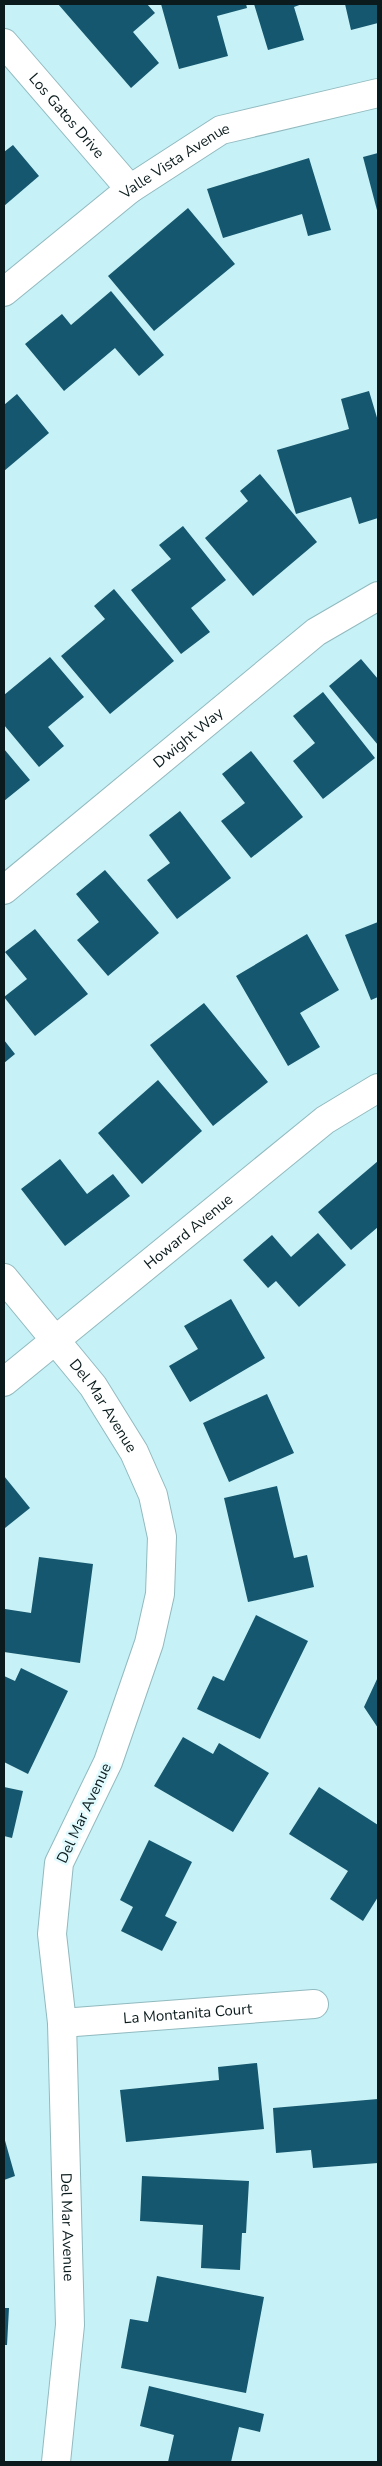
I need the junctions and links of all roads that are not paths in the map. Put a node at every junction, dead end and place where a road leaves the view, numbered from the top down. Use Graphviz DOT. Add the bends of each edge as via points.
graph roads {
  1 [pos="4,43"];
  2 [pos="378,93"];
  3 [pos="130,189"];
  4 [pos="4,292"];
  5 [pos="378,596"];
  6 [pos="4,890"];
  7 [pos="378,1088"];
  8 [pos="4,1278"];
  9 [pos="54,1340"];
  10 [pos="4,1382"];
  11 [pos="314,2004"];
  12 [pos="62,2023"];
  13 [pos="56,2462"];
  1 -- 3 [label="street, Los Gatos Drive"];
  2 -- 3 [label="street, Valle Vista Avenue" via="221,130"];
  3 -- 4 [label="street, Valle Vista Avenue"];
  5 -- 6 [label="street, Dwight Way" via="316,632"];
  7 -- 9 [label="street, Howard Avenue" via="325,1120"];
  8 -- 9 [label="street, Del Mar Avenue"];
  9 -- 10 [label="street, Howard Avenue"];
  9 -- 12 [label="street, Del Mar Avenue" via="93,1386 134,1452 153,1495 162,1537 160,1594 149,1643 108,1762 59,1863 52,1934"];
  11 -- 12 [label="street, La Montanita Court"];
  12 -- 13 [label="street, Del Mar Avenue" via="70,2325"];
}
